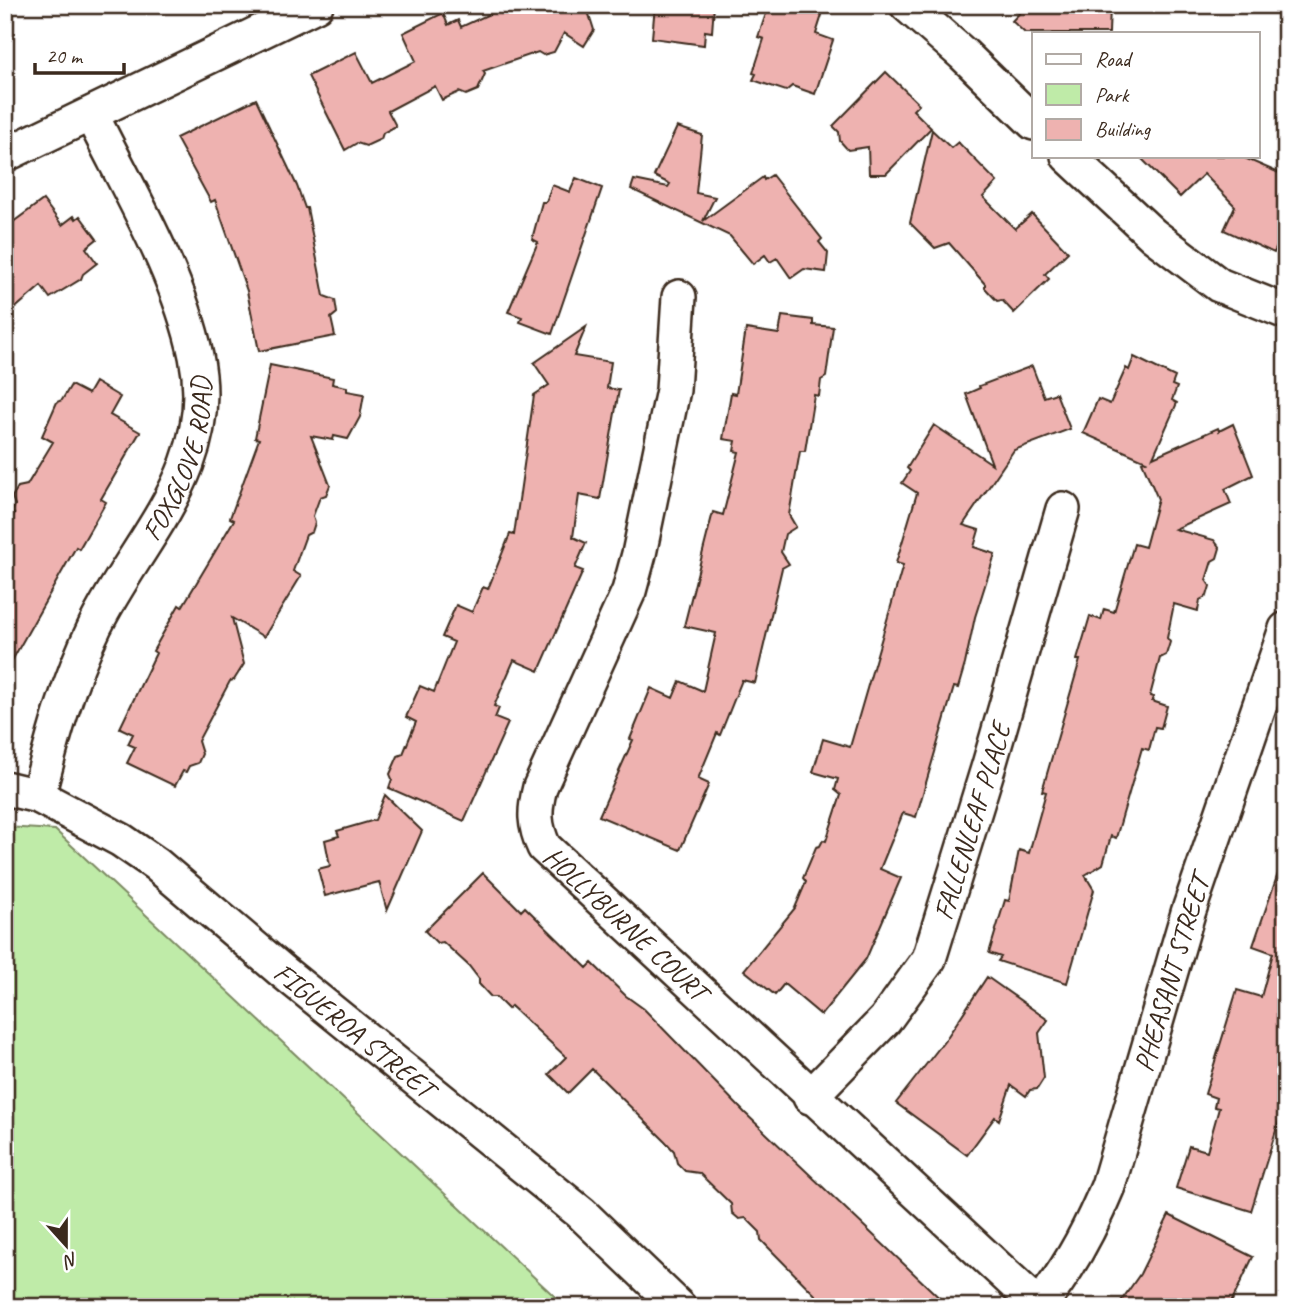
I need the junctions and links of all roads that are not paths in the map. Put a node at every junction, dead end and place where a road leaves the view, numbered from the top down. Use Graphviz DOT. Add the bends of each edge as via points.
graph roads {
  1 [pos="316,5"];
  2 [pos="907,5"];
  3 [pos="91,114"];
  4 [pos="1032,121"];
  5 [pos="5,155"];
  6 [pos="1070,158"];
  7 [pos="680,297"];
  8 [pos="1286,313"];
  9 [pos="1063,509"];
  10 [pos="1286,629"];
  11 [pos="5,788"];
  12 [pos="38,796"];
  13 [pos="810,1097"];
  14 [pos="679,1307"];
  15 [pos="1038,1307"];
  1 -- 3 [label="street"];
  2 -- 4 [label="street"];
  3 -- 5 [label="street"];
  3 -- 12 [label="street, FOXGLOVE ROAD" via="150,230 188,324 197,359 199,395 196,432 186,467 164,515 117,587 79,661"];
  6 -- 8 [label="street" via="1153,235 1219,285"];
  7 -- 13 [label="street, HOLLYBURNE COURT" via="673,390 629,591 540,788 536,828 544,848"];
  9 -- 13 [label="street, FALLENLEAF PLACE" via="929,959 885,1020"];
  10 -- 15 [label="street, PHEASANT STREET" via="1188,913 1108,1186 1061,1280"];
  11 -- 12 [label="street, FIGUEROA STREET"];
  12 -- 14 [label="street, FIGUEROA STREET" via="156,864 582,1213"];
  13 -- 15 [label="street, HOLLYBURNE COURT"];
}
